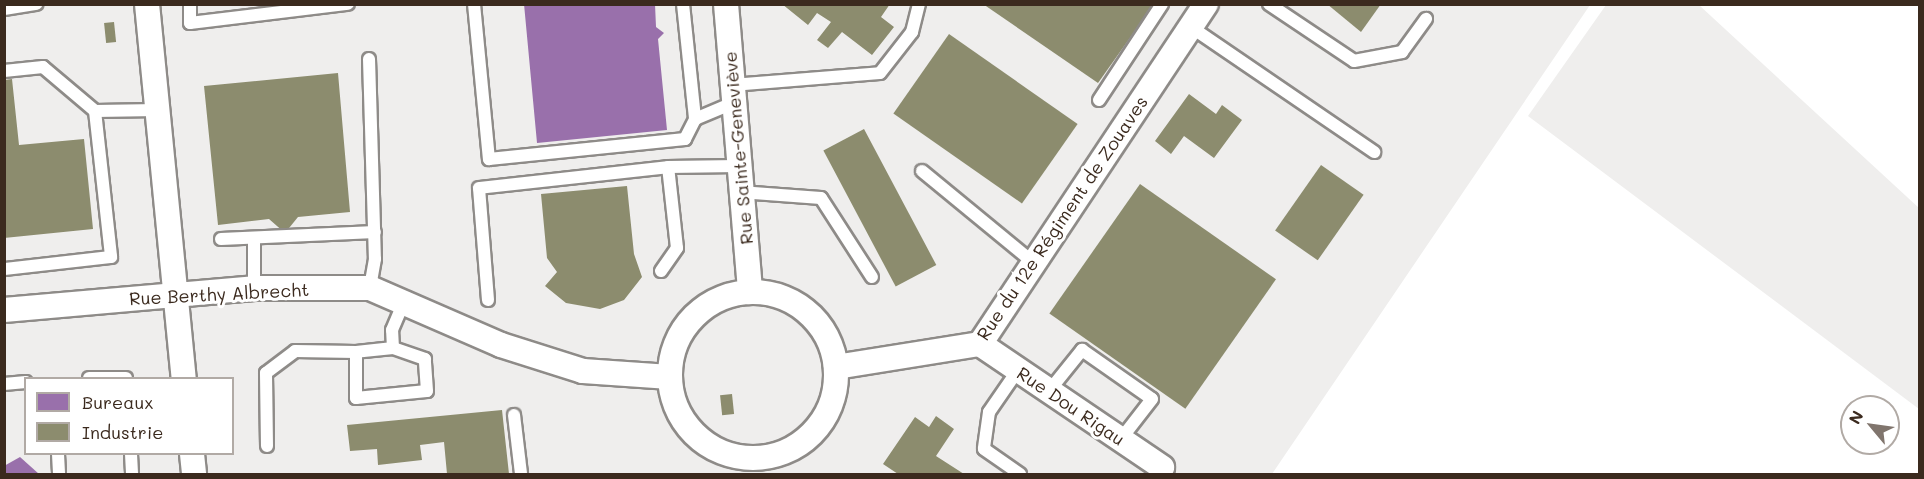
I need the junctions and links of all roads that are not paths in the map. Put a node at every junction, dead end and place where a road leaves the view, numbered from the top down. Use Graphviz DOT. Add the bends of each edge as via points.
graph roads {
  1 [pos="38,4"];
  2 [pos="147,4"];
  3 [pos="190,4"];
  4 [pos="348,4"];
  5 [pos="474,4"];
  6 [pos="682,4"];
  7 [pos="726,4"];
  8 [pos="919,4"];
  9 [pos="1162,4"];
  10 [pos="1206,4"];
  11 [pos="1269,4"];
  12 [pos="4,9"];
  13 [pos="1426,19"];
  14 [pos="1191,27"];
  15 [pos="369,59"];
  16 [pos="4,71"];
  17 [pos="733,94"];
  18 [pos="1099,100"];
  19 [pos="158,110"];
  20 [pos="96,111"];
  21 [pos="695,119"];
  22 [pos="1374,152"];
  23 [pos="738,165"];
  24 [pos="668,167"];
  25 [pos="922,171"];
  26 [pos="740,192"];
  27 [pos="375,232"];
  28 [pos="254,238"];
  29 [pos="221,239"];
  30 [pos="1034,263"];
  31 [pos="4,269"];
  32 [pos="661,272"];
  33 [pos="872,277"];
  34 [pos="254,288"];
  35 [pos="370,288"];
  36 [pos="750,292"];
  37 [pos="176,296"];
  38 [pos="488,300"];
  39 [pos="404,302"];
  40 [pos="4,310"];
  41 [pos="980,344"];
  42 [pos="393,348"];
  43 [pos="356,352"];
  44 [pos="836,367"];
  45 [pos="1018,370"];
  46 [pos="184,377"];
  47 [pos="669,377"];
  48 [pos="24,382"];
  49 [pos="4,384"];
  50 [pos="1049,391"];
  51 [pos="514,415"];
  52 [pos="1121,440"];
  53 [pos="267,446"];
  54 [pos="58,455"];
  55 [pos="131,455"];
  56 [pos="192,455"];
  57 [pos="760,466"];
  58 [pos="1162,467"];
  59 [pos="59,474"];
  60 [pos="132,474"];
  61 [pos="194,474"];
  62 [pos="521,474"];
  63 [pos="1020,474"];
  1 -- 12 [label="lane"];
  2 -- 19 [label="street"];
  3 -- 4 [label="lane" via="190,23"];
  5 -- 21 [label="lane" via="489,159 685,139"];
  6 -- 21 [label="lane"];
  7 -- 17 [label="street, Rue Sainte-Geneviève"];
  8 -- 17 [label="lane" via="912,32 880,73"];
  9 -- 18 [label="lane"];
  10 -- 14 [label="street, Rue du 12e Régiment de Zouaves"];
  11 -- 13 [label="lane" via="1354,61 1402,52"];
  14 -- 22 [label="lane"];
  14 -- 30 [label="street, Rue du 12e Régiment de Zouaves"];
  15 -- 27 [label="lane"];
  16 -- 20 [label="lane" via="43,67"];
  17 -- 21 [label="lane"];
  17 -- 23 [label="street, Rue Sainte-Geneviève"];
  19 -- 20 [label="lane"];
  19 -- 37 [label="street"];
  20 -- 31 [label="lane" via="111,256"];
  23 -- 24 [label="lane"];
  23 -- 26 [label="street, Rue Sainte-Geneviève"];
  24 -- 32 [label="lane" via="677,248"];
  24 -- 38 [label="lane" via="479,188"];
  25 -- 30 [label="lane"];
  26 -- 33 [label="lane" via="821,198"];
  26 -- 36 [label="street, Rue Sainte-Geneviève"];
  27 -- 28 [label="lane"];
  27 -- 35 [label="lane"];
  28 -- 29 [label="lane"];
  28 -- 34 [label="lane"];
  30 -- 41 [label="street, Rue du 12e Régiment de Zouaves"];
  34 -- 35 [label="street, Rue Berthy Albrecht"];
  34 -- 37 [label="street, Rue Berthy Albrecht"];
  35 -- 39 [label="street, Rue Berthy Albrecht"];
  36 -- 44 [label="street" via="775,294 810,315 830,342"];
  36 -- 47 [label="street" via="725,297 702,309 684,328 673,352"];
  37 -- 40 [label="street, Rue Berthy Albrecht"];
  37 -- 46 [label="street"];
  39 -- 42 [label="lane" via="392,330"];
  39 -- 47 [label="street, Rue Berthy Albrecht" via="501,345 583,372"];
  41 -- 44 [label="street, Rue du 12e Régiment de Zouaves"];
  41 -- 45 [label="street, Rue Dou Rigau"];
  42 -- 43 [label="lane"];
  42 -- 43 [label="lane" via="425,359 427,392 356,398"];
  43 -- 53 [label="lane" via="295,351 266,373"];
  44 -- 57 [label="street" via="825,417 808,438"];
  45 -- 50 [label="street, Rue Dou Rigau"];
  45 -- 63 [label="lane" via="989,412 984,449"];
  47 -- 57 [label="street" via="675,404 688,428 708,446"];
  48 -- 49 [label="lane"];
  50 -- 52 [label="street, Rue Dou Rigau"];
  50 -- 52 [label="lane" via="1082,350 1152,399"];
  51 -- 62 [label="lane"];
  52 -- 58 [label="street, Rue Dou Rigau"];
  54 -- 59 [label="lane"];
  55 -- 60 [label="lane"];
  56 -- 61 [label="street"];
}
